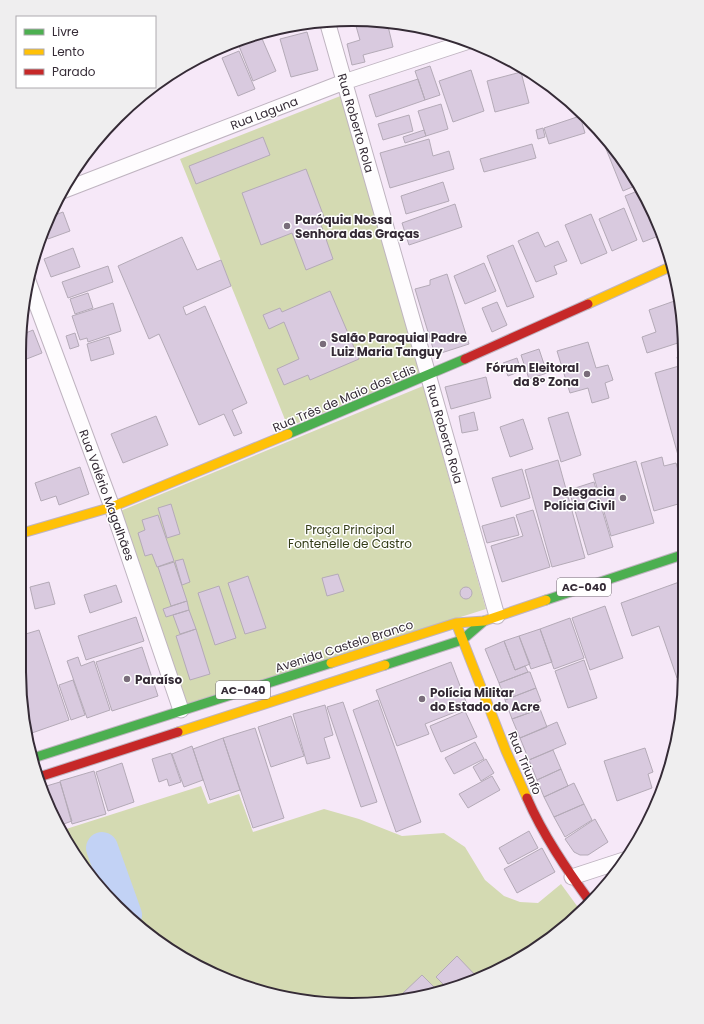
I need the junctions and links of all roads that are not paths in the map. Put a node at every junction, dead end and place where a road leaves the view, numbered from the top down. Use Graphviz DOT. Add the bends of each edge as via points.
graph roads {
  1 [pos="328,27"];
  2 [pos="459,44"];
  3 [pos="344,82"];
  4 [pos="71,188"];
  5 [pos="667,268"];
  6 [pos="32,291"];
  7 [pos="428,376"];
  8 [pos="112,508"];
  9 [pos="26,532"];
  10 [pos="678,556"];
  11 [pos="490,618"];
  12 [pos="456,623"];
  13 [pos="462,640"];
  14 [pos="181,710"];
  15 [pos="37,757"];
  16 [pos="43,776"];
  17 [pos="616,864"];
  18 [pos="572,877"];
  19 [pos="587,898"];
  1 -- 3 [label="street, Rua Roberto Rola"];
  2 -- 3 [label="street, Rua Laguna"];
  3 -- 4 [label="street, Rua Laguna"];
  3 -- 7 [label="street, Rua Roberto Rola"];
  5 -- 7 [label="main road, Rua Três de Maio dos Edis"];
  6 -- 8 [label="street, Rua Valério Magalhães"];
  7 -- 8 [label="main road, Rua Três de Maio dos Edis"];
  7 -- 11 [label="street, Rua Roberto Rola"];
  8 -- 9 [label="main road, Rua Três de Maio dos Edis"];
  8 -- 14 [label="street, Rua Valério Magalhães"];
  10 -- 11 [label="main road, Avenida Castelo Branco / AC-040"];
  11 -- 12 [label="main road, Avenida Castelo Branco / AC-040"];
  11 -- 13 [label="main road, Avenida Castelo Branco / AC-040"];
  12 -- 13 [label="main road, Rua Triunfo"];
  12 -- 14 [label="main road, Avenida Castelo Branco / AC-040"];
  13 -- 16 [label="main road, Avenida Castelo Branco / AC-040"];
  13 -- 18 [label="main road, Rua Triunfo" via="537,821"];
  14 -- 15 [label="main road, Avenida Castelo Branco / AC-040"];
  17 -- 18 [label="street"];
  18 -- 19 [label="main road, Rua Triunfo"];
}
